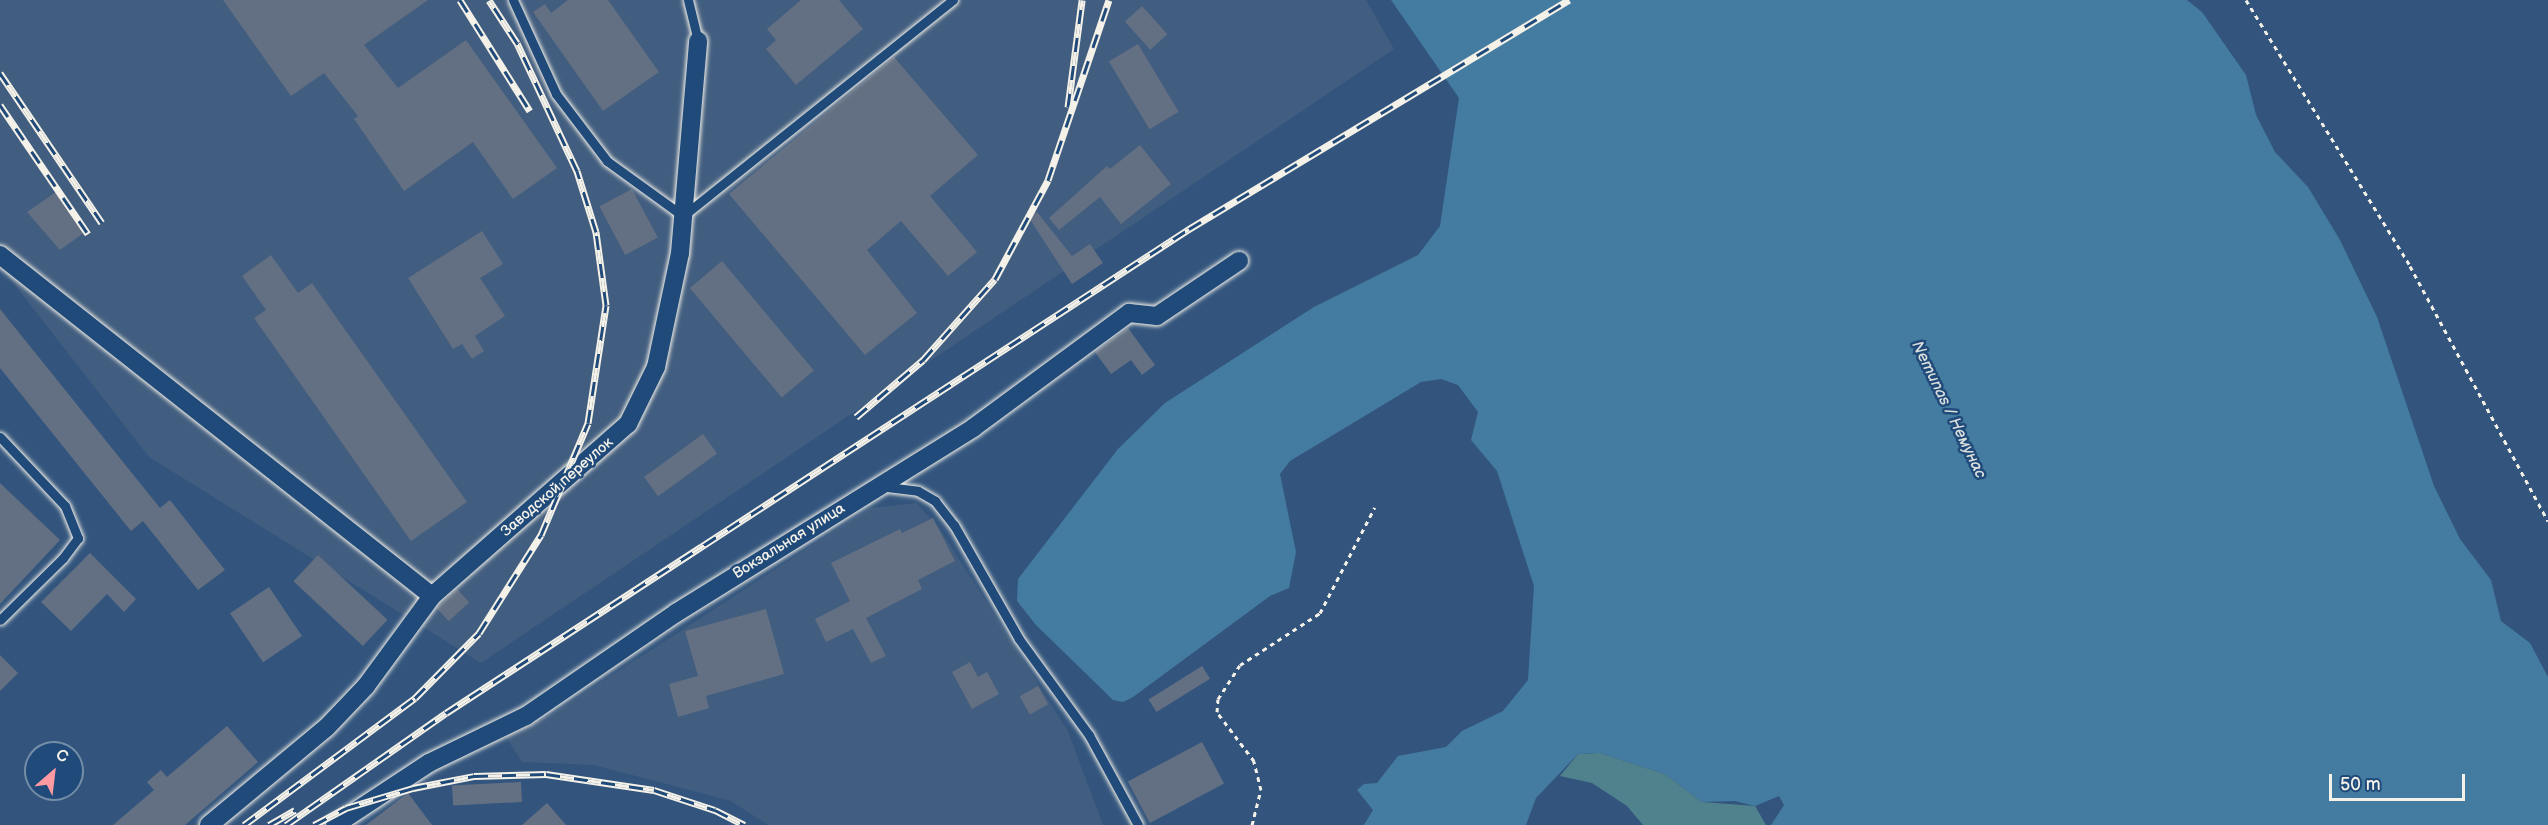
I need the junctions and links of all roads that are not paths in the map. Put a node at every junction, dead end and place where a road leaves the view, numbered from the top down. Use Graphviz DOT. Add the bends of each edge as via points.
graph roads {
  1 [pos="513,0"];
  2 [pos="688,0"];
  3 [pos="953,0"];
  4 [pos="698,41"];
  5 [pos="683,216"];
  6 [pos="0,255"];
  7 [pos="1239,261"];
  8 [pos="0,437"];
  9 [pos="873,488"];
  10 [pos="432,596"];
  11 [pos="0,620"];
  12 [pos="209,825"];
  13 [pos="335,825"];
  14 [pos="1138,825"];
  1 -- 5 [label="lane" via="556,94 607,161"];
  2 -- 4 [label="lane"];
  3 -- 5 [label="lane"];
  4 -- 5 [label="street, Заводской переулок"];
  5 -- 10 [label="street, Заводской переулок" via="656,367 628,424"];
  6 -- 10 [label="street"];
  7 -- 9 [label="street, Вокзальная улица" via="1157,316 1129,313 973,428"];
  8 -- 11 [label="lane" via="65,506 78,538"];
  9 -- 13 [label="street, Вокзальная улица" via="676,613 526,716 429,763"];
  9 -- 14 [label="lane" via="899,486 918,491 935,501 954,525 1019,639 1089,735"];
  10 -- 12 [label="street, Заводской переулок" via="366,686 327,727"];
}
